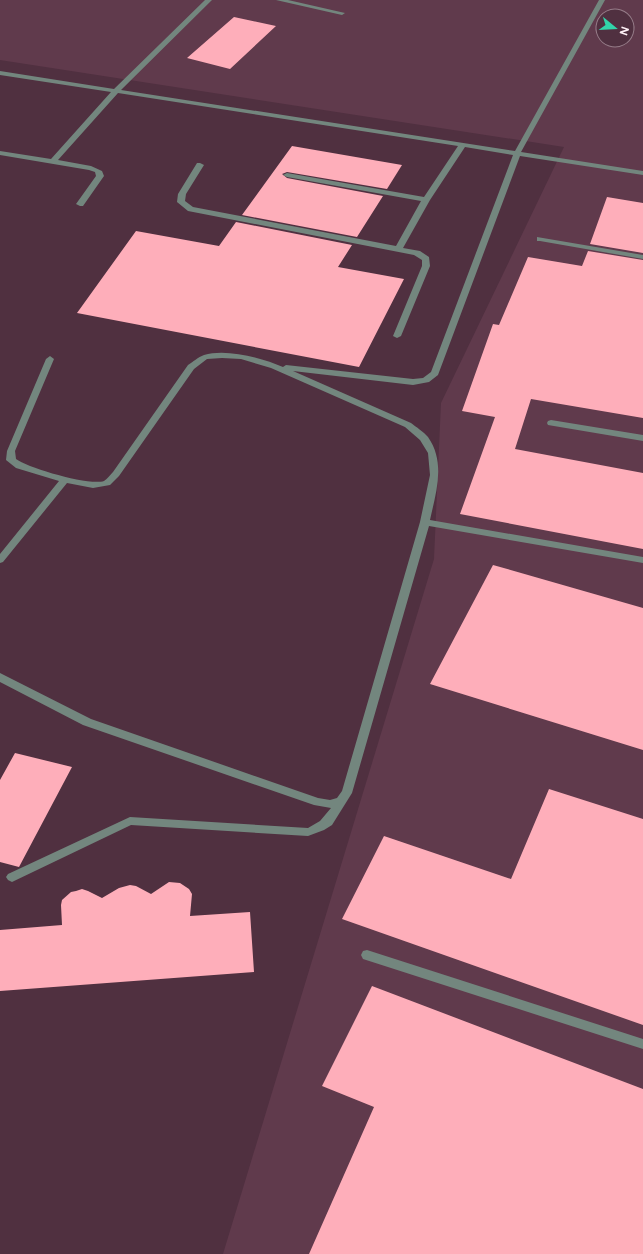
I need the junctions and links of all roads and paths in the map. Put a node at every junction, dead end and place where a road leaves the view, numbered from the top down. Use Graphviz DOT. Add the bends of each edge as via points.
graph roads {
  1 [pos="209,0"];
  2 [pos="279,0"];
  3 [pos="602,0"];
  4 [pos="288,1"];
  5 [pos="342,13"];
  6 [pos="0,73"];
  7 [pos="116,91"];
  8 [pos="462,145"];
  9 [pos="0,153"];
  10 [pos="517,153"];
  11 [pos="52,162"];
  12 [pos="200,165"];
  13 [pos="643,173"];
  14 [pos="288,175"];
  15 [pos="426,200"];
  16 [pos="80,204"];
  17 [pos="540,239"];
  18 [pos="398,249"];
  19 [pos="643,257"];
  20 [pos="397,336"];
  21 [pos="50,359"];
  22 [pos="274,366"];
  23 [pos="551,423"];
  24 [pos="643,438"];
  25 [pos="65,480"];
  26 [pos="425,522"];
  27 [pos="0,560"];
  28 [pos="643,560"];
  29 [pos="0,677"];
  30 [pos="340,802"];
  31 [pos="12,877"];
  32 [pos="367,955"];
  33 [pos="643,1044"];
  1 -- 7 [label="street"];
  2 -- 4 [label="street"];
  3 -- 10 [label="street"];
  4 -- 5 [label="street"];
  6 -- 7 [label="street"];
  7 -- 8 [label="street"];
  7 -- 11 [label="street"];
  8 -- 10 [label="street"];
  8 -- 15 [label="street"];
  9 -- 11 [label="street"];
  10 -- 13 [label="street"];
  10 -- 22 [label="street" via="435,373 426,380 413,382"];
  11 -- 16 [label="street" via="98,171 100,176"];
  12 -- 18 [label="street" via="182,194 181,202 191,208"];
  14 -- 15 [label="street"];
  15 -- 18 [label="street"];
  17 -- 19 [label="street"];
  18 -- 20 [label="street" via="417,253 426,259 426,266"];
  21 -- 25 [label="street" via="11,451 11,460 19,466"];
  22 -- 25 [label="street" via="241,357 205,357 190,367 116,474 107,483 93,485"];
  22 -- 26 [label="street" via="408,424 424,438 432,453 435,475"];
  23 -- 24 [label="street"];
  25 -- 27 [label="street"];
  26 -- 28 [label="street"];
  26 -- 30 [label="street" via="346,793"];
  29 -- 30 [label="street" via="87,722 318,802"];
  30 -- 31 [label="street" via="323,827 308,832 130,821"];
  32 -- 33 [label="street"];
}
